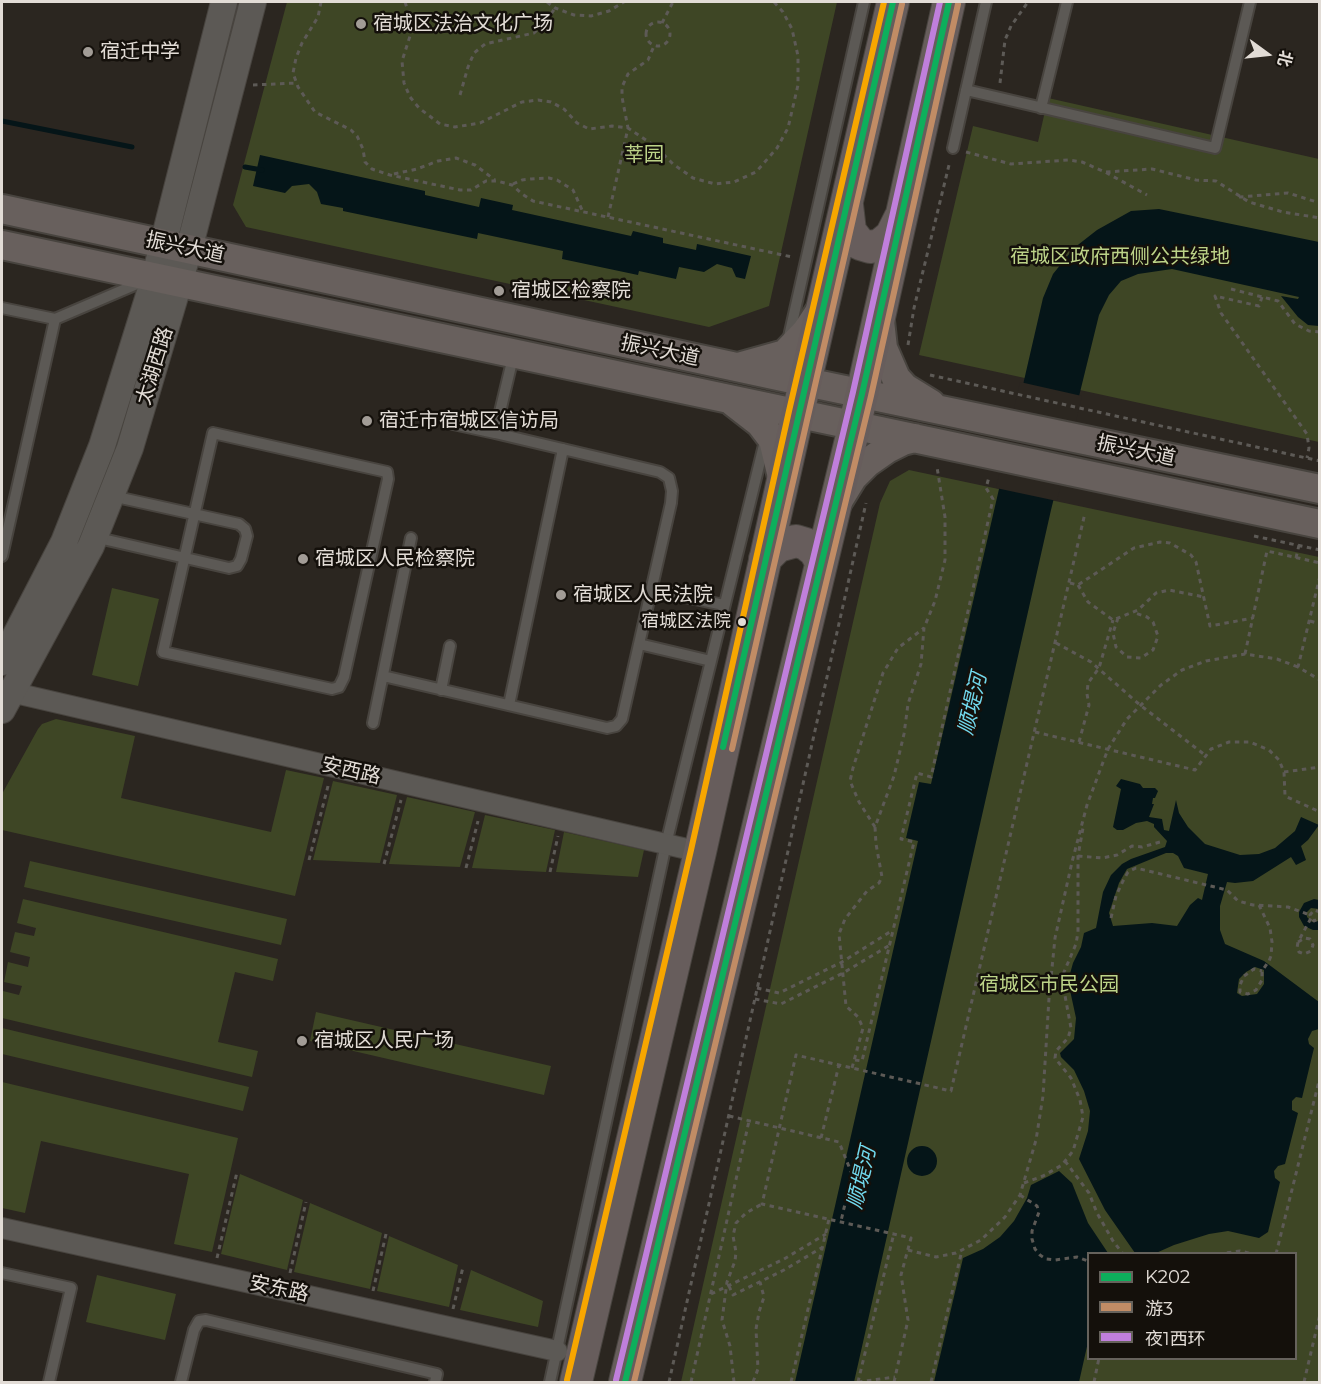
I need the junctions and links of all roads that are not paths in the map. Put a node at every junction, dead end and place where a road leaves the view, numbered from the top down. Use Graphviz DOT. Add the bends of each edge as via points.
graph roads {
  1 [pos="224,2"];
  2 [pos="253,2"];
  3 [pos="864,2"];
  4 [pos="893,2"];
  5 [pos="950,2"];
  6 [pos="986,2"];
  7 [pos="1067,2"];
  8 [pos="1250,2"];
  9 [pos="966,90"];
  10 [pos="1041,108"];
  11 [pos="953,148"];
  12 [pos="847,204"];
  13 [pos="2,209"];
  14 [pos="902,214"];
  15 [pos="38,217"];
  16 [pos="2,245"];
  17 [pos="30,251"];
  18 [pos="186,263"];
  19 [pos="322,278"];
  20 [pos="2,308"];
  21 [pos="313,310"];
  22 [pos="879,317"];
  23 [pos="56,319"];
  24 [pos="514,353"];
  25 [pos="682,355"];
  26 [pos="674,387"];
  27 [pos="783,393"];
  28 [pos="862,394"];
  29 [pos="952,412"];
  30 [pos="453,424"];
  31 [pos="854,426"];
  32 [pos="495,434"];
  33 [pos="915,438"];
  34 [pos="563,449"];
  35 [pos="947,460"];
  36 [pos="1320,489"];
  37 [pos="111,496"];
  38 [pos="834,508"];
  39 [pos="195,514"];
  40 [pos="1320,524"];
  41 [pos="94,537"];
  42 [pos="411,538"];
  43 [pos="2,556"];
  44 [pos="185,558"];
  45 [pos="765,559"];
  46 [pos="821,562"];
  47 [pos="651,590"];
  48 [pos="724,605"];
  49 [pos="639,644"];
  50 [pos="450,646"];
  51 [pos="711,660"];
  52 [pos="2,662"];
  53 [pos="383,676"];
  54 [pos="441,690"];
  55 [pos="5,697"];
  56 [pos="510,705"];
  57 [pos="373,723"];
  58 [pos="666,844"];
  59 [pos="700,852"];
  60 [pos="2,1228"];
  61 [pos="2,1273"];
  62 [pos="557,1351"];
  63 [pos="49,1383"];
  64 [pos="182,1383"];
  65 [pos="435,1383"];
  66 [pos="550,1383"];
  67 [pos="576,1383"];
  68 [pos="625,1383"];
  1 -- 18 [label="street, 太湖西路"];
  2 -- 18 [label="street, 太湖西路"];
  3 -- 27 [label="lane" via="806,260"];
  4 -- 12 [label="main road"];
  5 -- 14 [label="main road"];
  6 -- 9 [label="lane"];
  7 -- 10 [label="lane"];
  8 -- 10 [label="lane" via="1215,148"];
  9 -- 10 [label="lane"];
  9 -- 11 [label="lane"];
  12 -- 14 [label="main road" via="850,231 860,244 870,247 891,236"];
  12 -- 27 [label="main road" via="823,306"];
  13 -- 15 [label="main road, 振兴大道"];
  14 -- 22 [label="main road"];
  15 -- 17 [label="main road" via="46,230 45,237 42,244"];
  15 -- 18 [label="main road, 振兴大道"];
  16 -- 17 [label="main road, 振兴大道"];
  17 -- 18 [label="main road, 振兴大道"];
  18 -- 19 [label="main road, 振兴大道"];
  18 -- 21 [label="main road, 振兴大道"];
  18 -- 23 [label="lane"];
  18 -- 37 [label="street, 太湖西路" via="130,448"];
  18 -- 52 [label="street, 太湖西路" via="102,446 64,542"];
  19 -- 21 [label="main road" via="308,280 302,288 301,296"];
  19 -- 25 [label="main road, 振兴大道"];
  20 -- 23 [label="lane"];
  21 -- 24 [label="main road, 振兴大道"];
  22 -- 28 [label="main road"];
  22 -- 29 [label="main road" via="883,348 896,378 905,388"];
  23 -- 43 [label="lane"];
  24 -- 26 [label="main road, 振兴大道"];
  24 -- 32 [label="lane"];
  25 -- 26 [label="main road" via="686,373"];
  25 -- 27 [label="main road, 振兴大道" via="736,367"];
  26 -- 27 [label="main road, 振兴大道" via="729,399"];
  27 -- 28 [label="main road, 振兴大道"];
  27 -- 31 [label="main road, 振兴大道"];
  27 -- 45 [label="main road" via="783,481"];
  27 -- 48 [label="lane"];
  28 -- 29 [label="main road, 振兴大道"];
  28 -- 31 [label="main road"];
  29 -- 35 [label="main road" via="956,422"];
  29 -- 36 [label="main road, 振兴大道"];
  30 -- 32 [label="lane"];
  31 -- 33 [label="main road, 振兴大道"];
  31 -- 38 [label="main road"];
  32 -- 34 [label="lane"];
  33 -- 35 [label="main road, 振兴大道"];
  33 -- 38 [label="main road" via="886,449 867,463"];
  34 -- 47 [label="lane" via="660,472 669,478 671,502"];
  34 -- 56 [label="lane"];
  35 -- 40 [label="main road, 振兴大道" via="1092,476"];
  37 -- 39 [label="lane"];
  37 -- 41 [label="street, 太湖西路"];
  38 -- 46 [label="main road"];
  39 -- 44 [label="lane"];
  39 -- 44 [label="lane" via="239,524 245,529 242,559 229,568"];
  39 -- 44 [label="lane" via="213,433 387,472 339,687 333,690 163,652"];
  41 -- 44 [label="lane"];
  41 -- 55 [label="street, 太湖西路"];
  42 -- 53 [label="lane"];
  45 -- 46 [label="main road" via="778,546 796,541 815,551"];
  45 -- 59 [label="main road"];
  46 -- 68 [label="main road"];
  47 -- 48 [label="lane"];
  47 -- 49 [label="lane"];
  48 -- 51 [label="lane"];
  49 -- 51 [label="lane"];
  49 -- 56 [label="lane" via="622,719 616,726 607,728"];
  50 -- 54 [label="lane"];
  51 -- 58 [label="lane"];
  53 -- 54 [label="lane"];
  53 -- 57 [label="lane"];
  54 -- 56 [label="lane"];
  55 -- 58 [label="street, 安西路" via="333,766"];
  58 -- 59 [label="street, 安西路"];
  58 -- 62 [label="lane"];
  59 -- 67 [label="main road"];
  60 -- 62 [label="street, 安东路"];
  61 -- 63 [label="lane" via="71,1288"];
  62 -- 66 [label="lane"];
  64 -- 65 [label="lane" via="194,1330 199,1321 206,1320 437,1374"];
}
